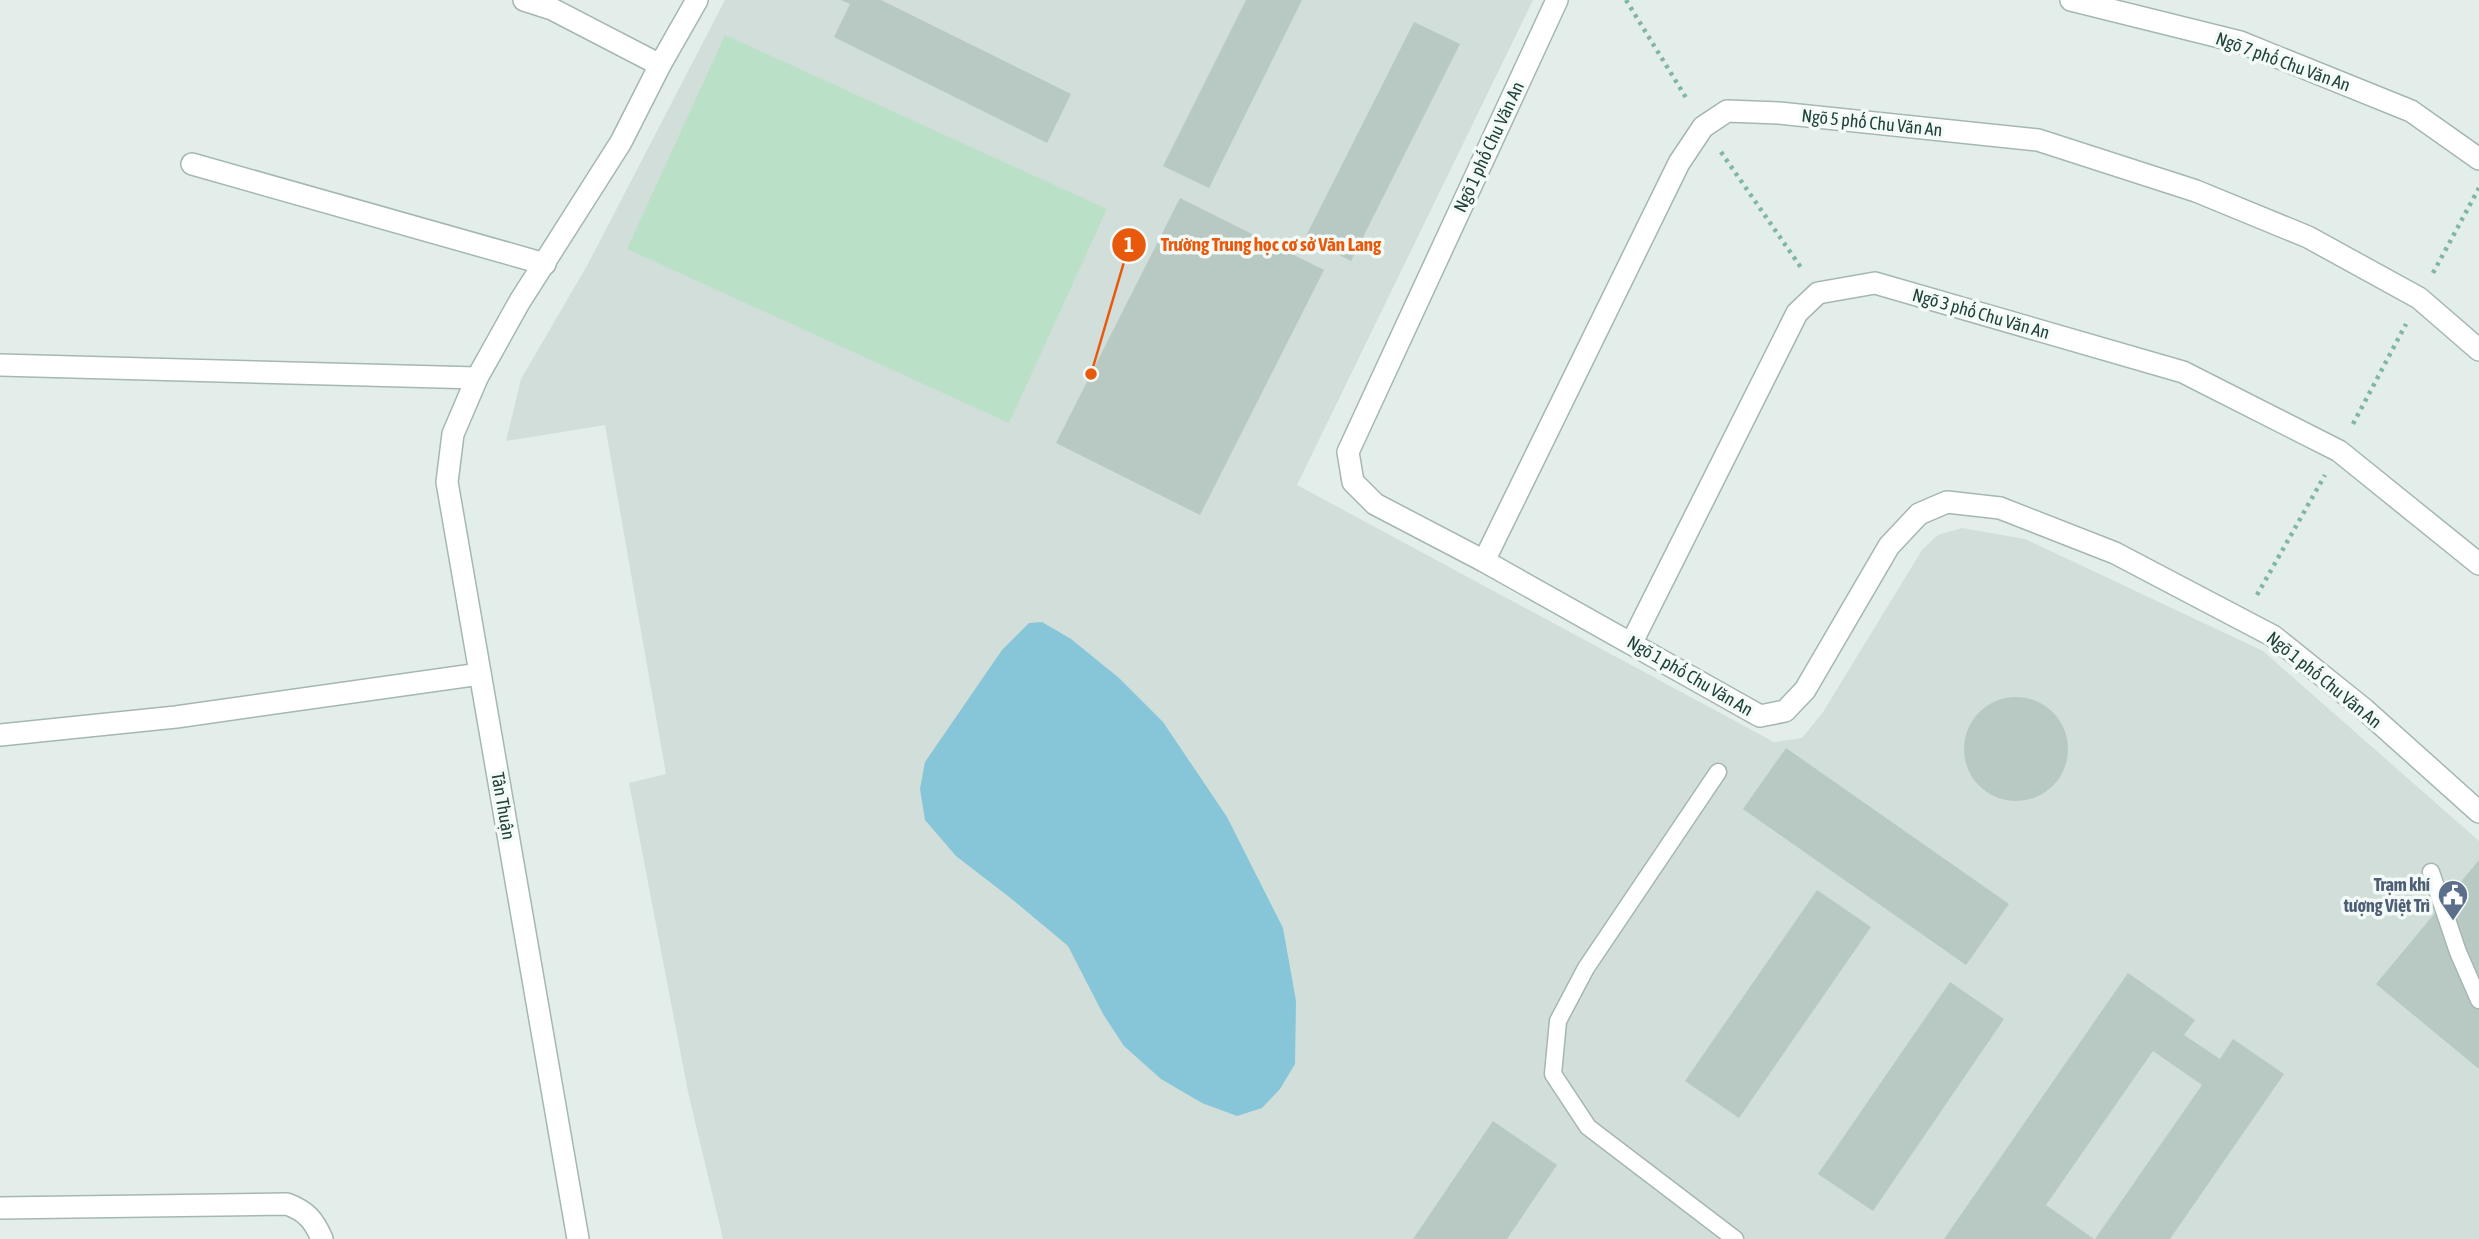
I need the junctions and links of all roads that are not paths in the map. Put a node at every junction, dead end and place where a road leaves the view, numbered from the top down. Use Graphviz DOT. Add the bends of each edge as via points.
graph roads {
  1 [pos="524,0"];
  2 [pos="697,0"];
  3 [pos="1557,0"];
  4 [pos="2071,0"];
  5 [pos="660,65"];
  6 [pos="2479,159"];
  7 [pos="192,164"];
  8 [pos="545,264"];
  9 [pos="2479,350"];
  10 [pos="0,365"];
  11 [pos="477,378"];
  12 [pos="1484,561"];
  13 [pos="2479,564"];
  14 [pos="1632,642"];
  15 [pos="480,674"];
  16 [pos="0,735"];
  17 [pos="1718,772"];
  18 [pos="2479,812"];
  19 [pos="2431,872"];
  20 [pos="2479,1000"];
  21 [pos="0,1208"];
  22 [pos="1724,1236"];
  23 [pos="322,1239"];
  24 [pos="578,1239"];
  1 -- 5 [label="street" via="552,9"];
  2 -- 5 [label="street, Tân Thuận"];
  3 -- 12 [label="street, Ngõ 1 phố Chu Văn An" via="1348,452 1353,482 1375,504"];
  4 -- 6 [label="street, Ngõ 7 phố Chu Văn An" via="2240,42 2411,111"];
  5 -- 8 [label="street, Tân Thuận" via="621,142"];
  7 -- 8 [label="street"];
  8 -- 11 [label="street, Tân Thuận"];
  9 -- 12 [label="street, Ngõ 5 phố Chu Văn An" via="2419,298 2308,237 2196,191 2038,140 1727,111 1703,127 1679,163"];
  10 -- 11 [label="street"];
  11 -- 15 [label="street, Tân Thuận" via="453,434 447,482"];
  12 -- 14 [label="street, Ngõ 1 phố Chu Văn An"];
  13 -- 14 [label="street, Ngõ 3 phố Chu Văn An" via="2339,451 2183,373 1875,283 1818,293 1797,313"];
  14 -- 18 [label="street, Ngõ 1 phố Chu Văn An" via="1760,716 1785,711 1805,690 1889,546 1919,514 1947,502 2000,508 2115,553 2273,636 2364,709"];
  15 -- 16 [label="street" via="176,717"];
  15 -- 24 [label="street, Tân Thuận"];
  17 -- 22 [label="lane" via="1586,968 1559,1021 1553,1074 1588,1127"];
  19 -- 20 [label="lane"];
  21 -- 23 [label="street" via="288,1204 304,1211"];
}
